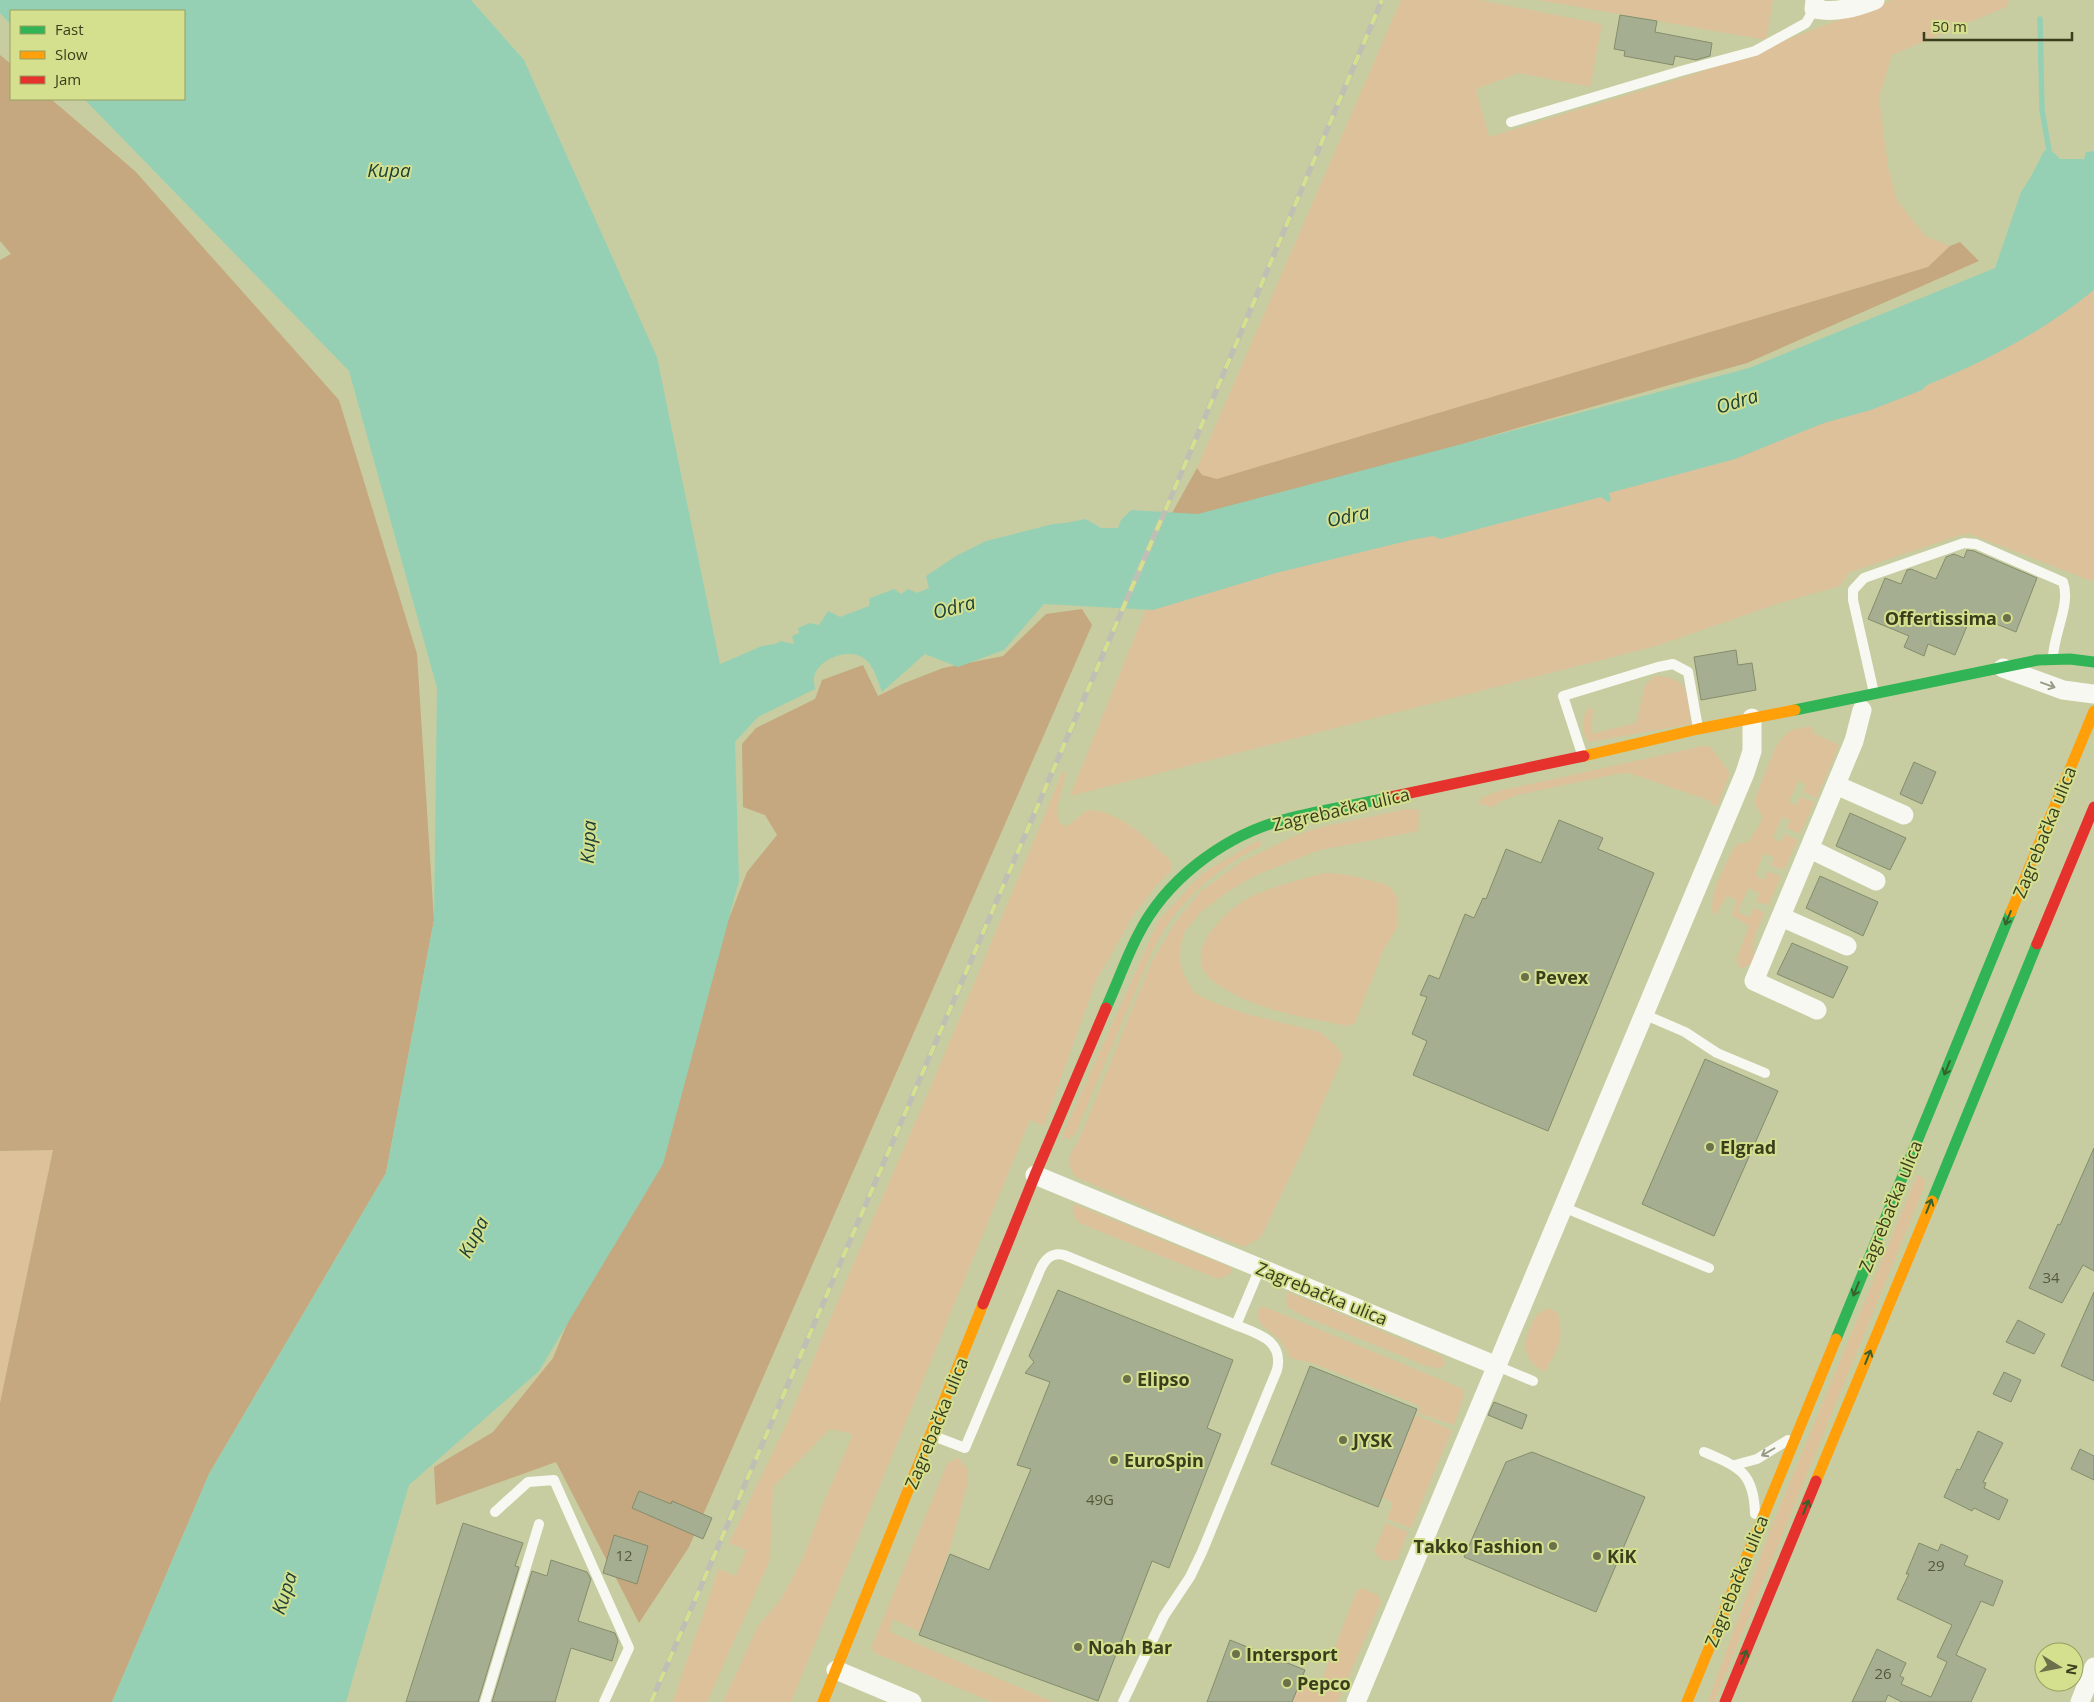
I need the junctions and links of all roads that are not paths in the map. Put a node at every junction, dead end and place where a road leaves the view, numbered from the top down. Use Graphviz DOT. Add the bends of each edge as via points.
graph roads {
  1 [pos="1875,0"];
  2 [pos="1814,4"];
  3 [pos="1511,122"];
  4 [pos="2053,657"];
  5 [pos="2094,662"];
  6 [pos="2003,668"];
  7 [pos="1874,694"];
  8 [pos="2094,694"];
  9 [pos="1862,710"];
  10 [pos="2094,711"];
  11 [pos="1752,718"];
  12 [pos="1698,729"];
  13 [pos="1582,756"];
  14 [pos="1836,785"];
  15 [pos="2094,807"];
  16 [pos="1904,815"];
  17 [pos="1810,849"];
  18 [pos="1876,881"];
  19 [pos="1781,917"];
  20 [pos="1847,946"];
  21 [pos="1817,1010"];
  22 [pos="1643,1014"];
  23 [pos="1764,1073"];
  24 [pos="1036,1175"];
  25 [pos="1563,1208"];
  26 [pos="1260,1268"];
  27 [pos="1709,1268"];
  28 [pos="1236,1325"];
  29 [pos="1497,1366"];
  30 [pos="1533,1381"];
  31 [pos="1798,1432"];
  32 [pos="931,1436"];
  33 [pos="1704,1452"];
  34 [pos="1735,1465"];
  35 [pos="494,1512"];
  36 [pos="539,1524"];
  37 [pos="1750,1546"];
  38 [pos="2094,1667"];
  39 [pos="836,1670"];
  40 [pos="485,1702"];
  41 [pos="604,1702"];
  42 [pos="823,1702"];
  43 [pos="912,1702"];
  44 [pos="1123,1702"];
  45 [pos="1356,1702"];
  46 [pos="1687,1702"];
  47 [pos="1725,1702"];
  48 [pos="2080,1702"];
  1 -- 2 [label="street" via="1852,9 1830,12"];
  2 -- 3 [label="lane" via="1806,23 1755,51"];
  4 -- 5 [label="main road, Zagrebačka ulica"];
  4 -- 6 [label="main road, Zagrebačka ulica"];
  4 -- 7 [label="lane" via="2066,599 2063,582 1976,544 1964,543 1864,578 1853,590"];
  6 -- 7 [label="main road, Zagrebačka ulica"];
  6 -- 8 [label="street, one-way" via="2063,690"];
  7 -- 11 [label="main road, Zagrebačka ulica"];
  9 -- 14 [label="street" via="1854,741"];
  10 -- 31 [label="main road, Zagrebačka ulica, one-way"];
  11 -- 12 [label="main road, Zagrebačka ulica"];
  11 -- 22 [label="street" via="1752,751 1745,773"];
  12 -- 13 [label="main road, Zagrebačka ulica"];
  12 -- 13 [label="lane" via="1688,672 1673,664 1658,667 1563,696"];
  13 -- 24 [label="main road, Zagrebačka ulica" via="1293,817 1247,833 1203,859 1156,906 1138,934"];
  14 -- 16 [label="street"];
  14 -- 17 [label="street"];
  47 -- 15 [label="main road, Zagrebačka ulica, one-way"];
  17 -- 18 [label="street"];
  17 -- 19 [label="street"];
  19 -- 20 [label="street"];
  19 -- 21 [label="street" via="1754,981"];
  22 -- 23 [label="lane" via="1685,1032 1717,1053"];
  22 -- 25 [label="street"];
  24 -- 26 [label="street, Zagrebačka ulica"];
  24 -- 32 [label="main road, Zagrebačka ulica"];
  25 -- 27 [label="lane"];
  25 -- 29 [label="street"];
  26 -- 28 [label="lane"];
  26 -- 29 [label="street, Zagrebačka ulica"];
  28 -- 32 [label="lane" via="1064,1255 1053,1255 1040,1270 965,1448"];
  28 -- 44 [label="lane" via="1271,1342 1278,1354 1277,1370 1202,1552 1164,1616"];
  29 -- 30 [label="lane"];
  29 -- 45 [label="street"];
  31 -- 34 [label="lane, one-way" via="1766,1454"];
  31 -- 37 [label="main road, Zagrebačka ulica"];
  32 -- 39 [label="main road, Zagrebačka ulica"];
  33 -- 34 [label="lane"];
  34 -- 37 [label="lane" via="1748,1480 1754,1497"];
  35 -- 41 [label="lane" via="528,1482 554,1480 629,1648"];
  36 -- 40 [label="lane"];
  37 -- 46 [label="main road, Zagrebačka ulica"];
  38 -- 48 [label="street"];
  39 -- 42 [label="main road, Zagrebačka ulica"];
  39 -- 43 [label="street"];
}
